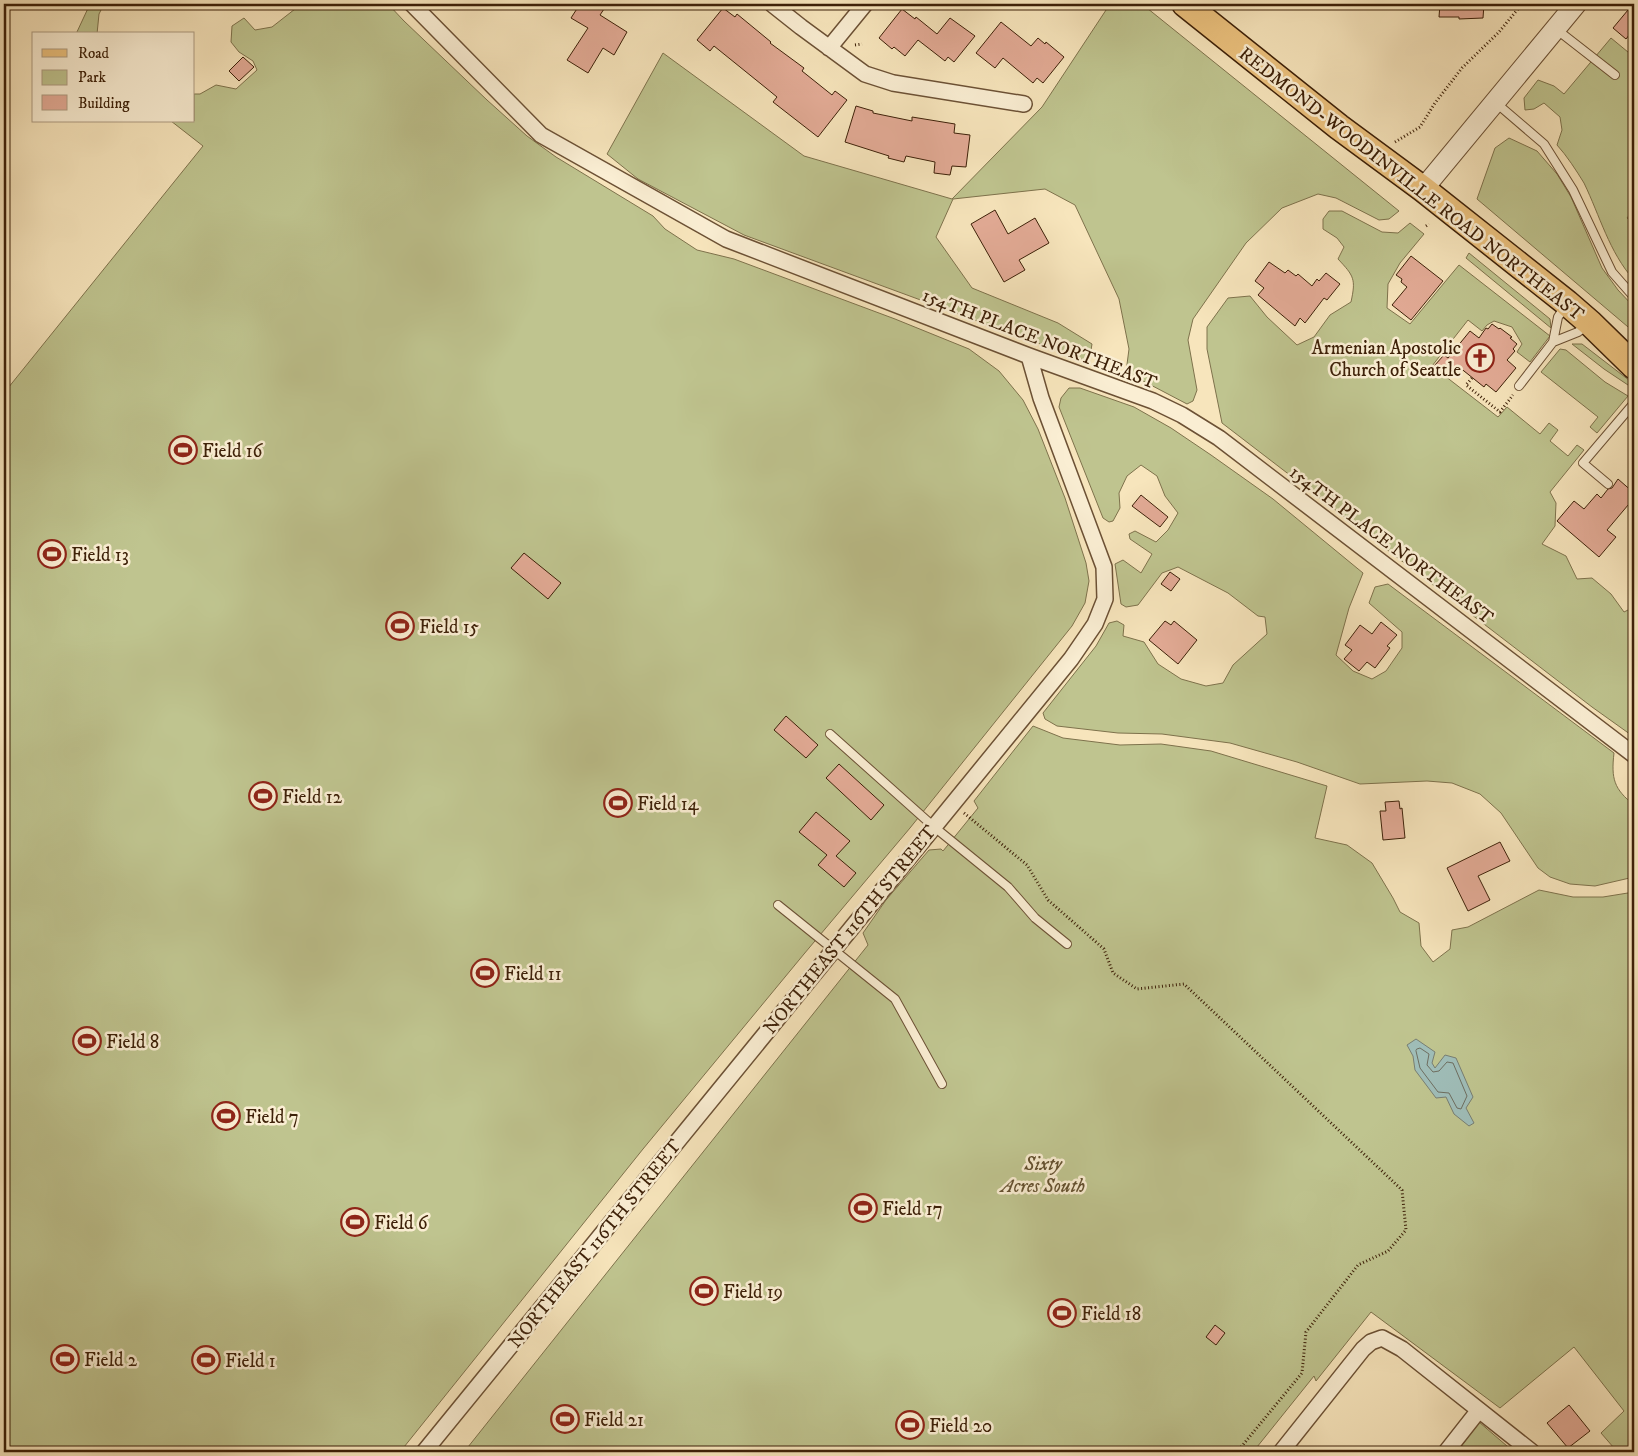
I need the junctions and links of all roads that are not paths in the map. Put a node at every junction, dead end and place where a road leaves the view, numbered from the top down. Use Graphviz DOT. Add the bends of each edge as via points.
graph roads {
  1 [pos="412,4"];
  2 [pos="772,4"];
  3 [pos="865,4"];
  4 [pos="1185,4"];
  5 [pos="1576,4"];
  6 [pos="1556,29"];
  7 [pos="829,48"];
  8 [pos="1615,74"];
  9 [pos="1495,102"];
  10 [pos="1024,104"];
  11 [pos="1423,190"];
  12 [pos="1634,297"];
  13 [pos="1567,303"];
  14 [pos="1590,323"];
  15 [pos="1553,342"];
  16 [pos="1029,356"];
  17 [pos="1634,366"];
  18 [pos="1519,386"];
  19 [pos="1634,403"];
  20 [pos="1608,484"];
  21 [pos="830,734"];
  22 [pos="1634,755"];
  23 [pos="933,826"];
  24 [pos="778,905"];
  25 [pos="1067,944"];
  26 [pos="833,948"];
  27 [pos="942,1084"];
  28 [pos="1480,1410"];
  29 [pos="424,1452"];
  30 [pos="1281,1452"];
  31 [pos="1446,1452"];
  32 [pos="1532,1452"];
  1 -- 16 [label="street, 154TH PLACE NORTHEAST" via="541,135 726,239"];
  2 -- 7 [label="street"];
  3 -- 7 [label="street"];
  4 -- 11 [label="main road, REDMOND-WOODINVILLE ROAD NORTHEAST"];
  5 -- 6 [label="street"];
  6 -- 8 [label="lane"];
  6 -- 9 [label="street"];
  7 -- 10 [label="street" via="865,74 894,83"];
  9 -- 11 [label="street"];
  9 -- 12 [label="lane" via="1544,144 1574,190 1612,272"];
  11 -- 13 [label="main road, REDMOND-WOODINVILLE ROAD NORTHEAST"];
  13 -- 14 [label="main road, REDMOND-WOODINVILLE ROAD NORTHEAST"];
  13 -- 15 [label="lane" via="1558,317"];
  14 -- 15 [label="lane" via="1578,332"];
  14 -- 17 [label="main road, REDMOND-WOODINVILLE ROAD NORTHEAST"];
  15 -- 18 [label="lane"];
  16 -- 22 [label="street, 154TH PLACE NORTHEAST" via="1153,401 1220,438"];
  16 -- 23 [label="street, NORTHEAST 116TH STREET" via="1041,398 1104,567 1105,599 1095,624 1071,659"];
  19 -- 20 [label="lane" via="1583,463"];
  21 -- 23 [label="lane"];
  23 -- 25 [label="lane" via="1008,887 1036,918"];
  23 -- 26 [label="street, NORTHEAST 116TH STREET"];
  24 -- 26 [label="lane"];
  26 -- 27 [label="lane" via="894,999"];
  26 -- 29 [label="street, NORTHEAST 116TH STREET"];
  28 -- 30 [label="street" via="1402,1349 1382,1338 1363,1350"];
  28 -- 31 [label="street"];
  28 -- 32 [label="street"];
}
